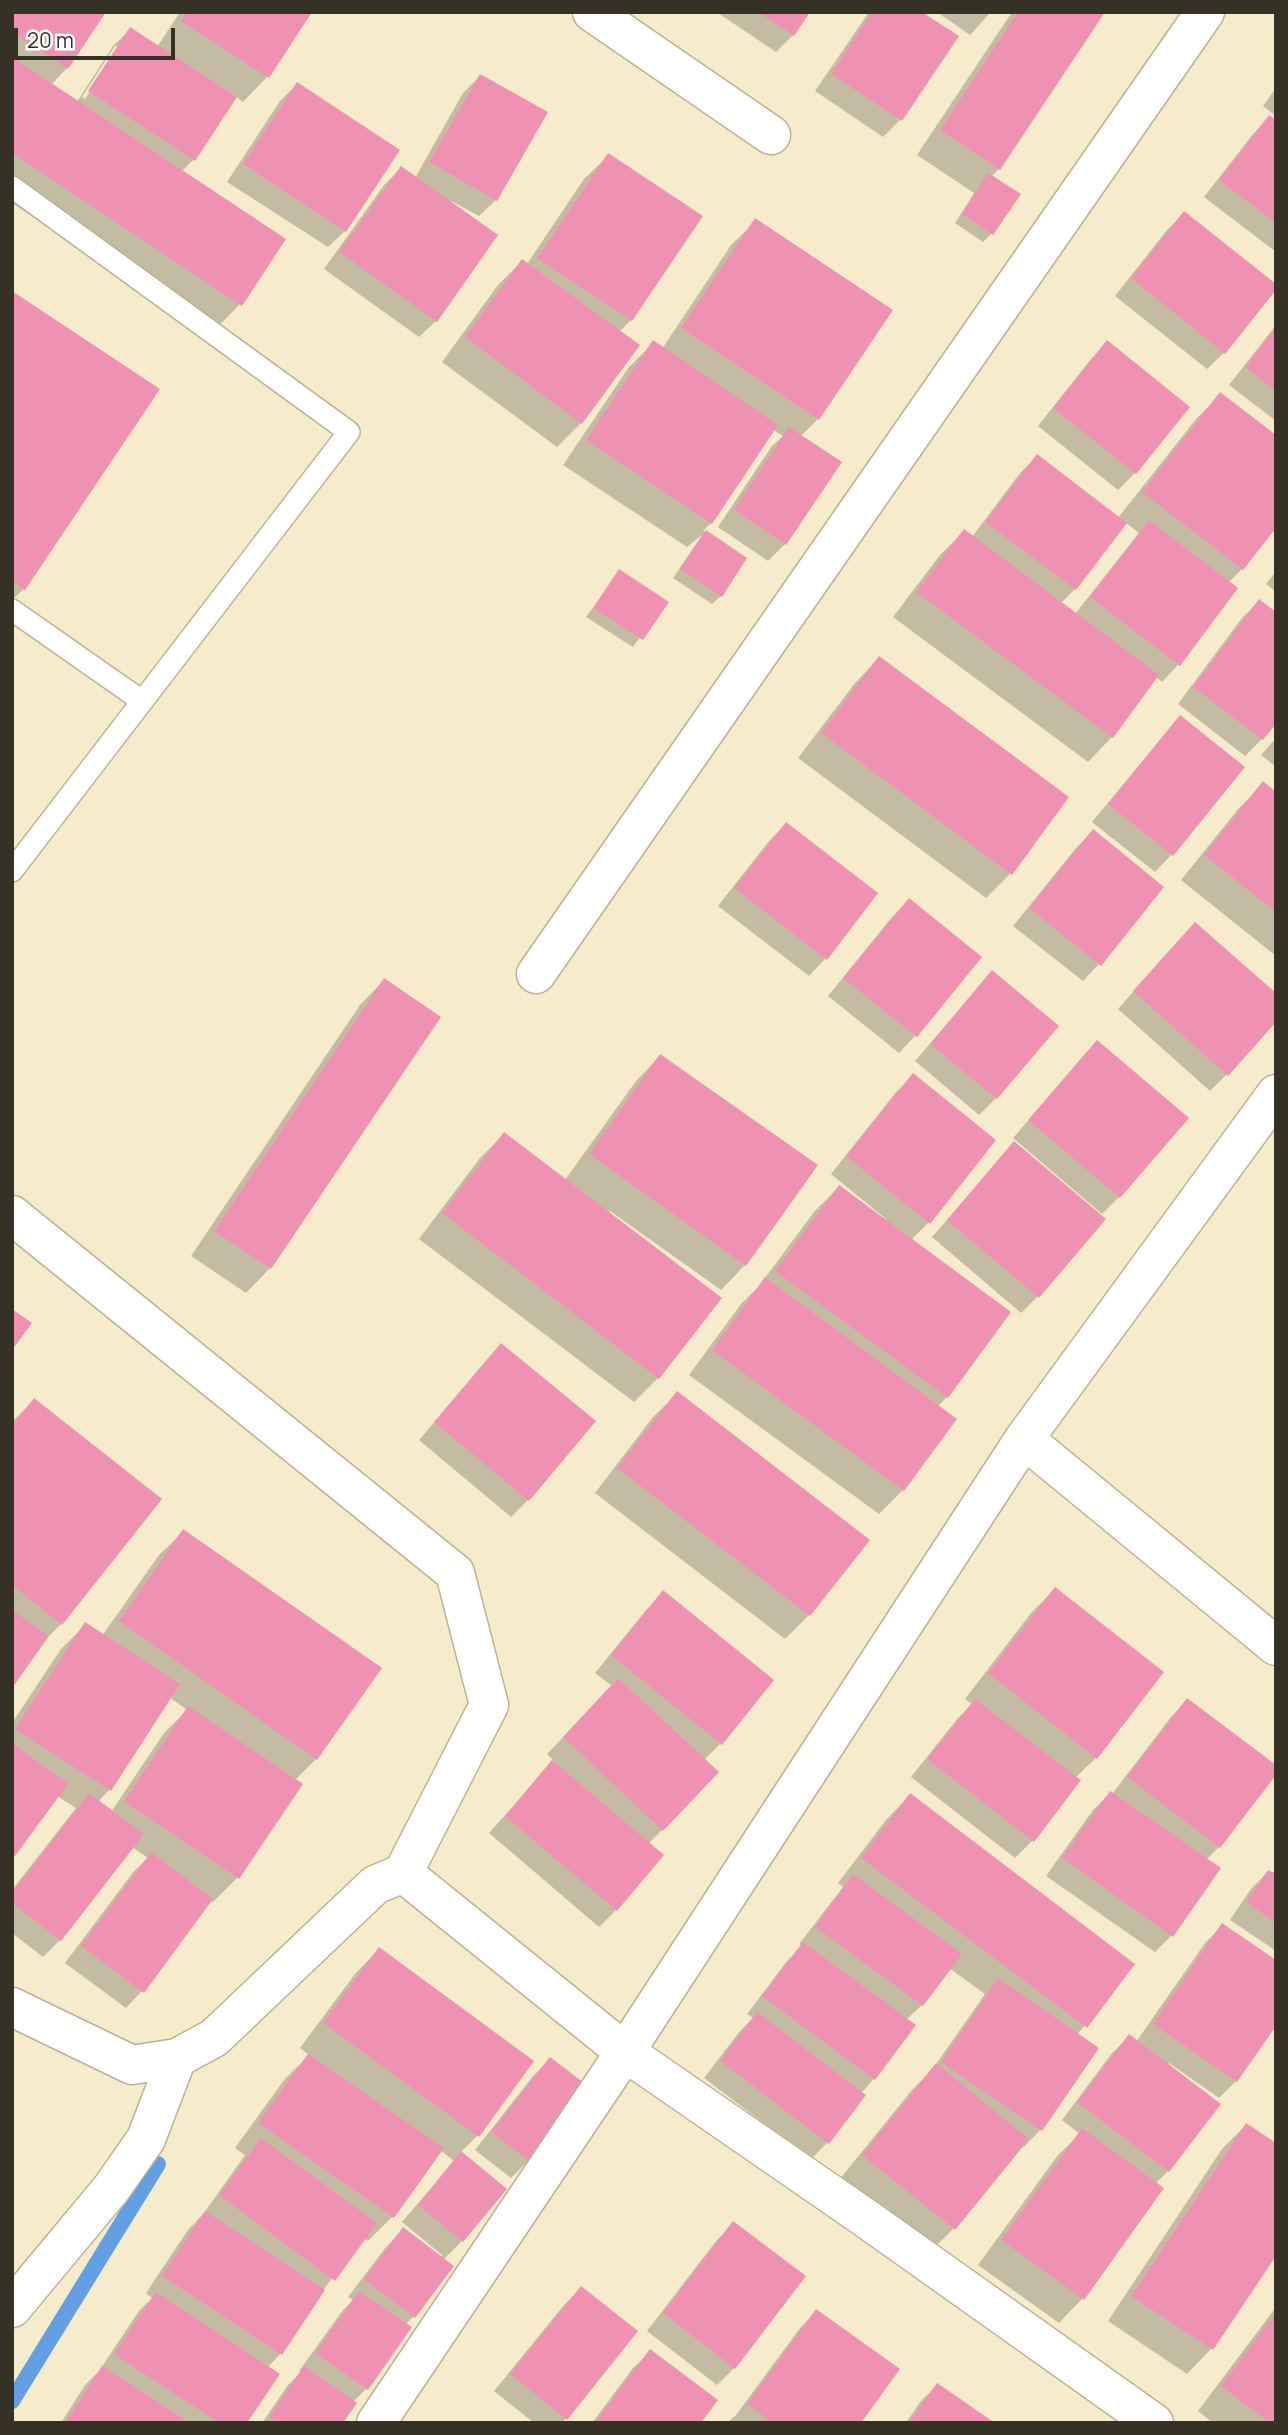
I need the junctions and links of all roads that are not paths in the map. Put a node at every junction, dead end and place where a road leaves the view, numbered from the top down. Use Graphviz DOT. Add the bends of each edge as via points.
graph roads {
  1 [pos="592,12"];
  2 [pos="1205,12"];
  3 [pos="771,135"];
  4 [pos="12,187"];
  5 [pos="12,610"];
  6 [pos="142,701"];
  7 [pos="12,871"];
  8 [pos="536,974"];
  9 [pos="1276,1094"];
  10 [pos="12,1215"];
  11 [pos="1024,1439"];
  12 [pos="1276,1646"];
  13 [pos="403,1873"];
  14 [pos="12,2007"];
  15 [pos="625,2052"];
  16 [pos="177,2058"];
  17 [pos="12,2308"];
  18 [pos="376,2423"];
  19 [pos="1154,2423"];
  1 -- 3 [label="street"];
  2 -- 8 [label="street"];
  4 -- 6 [label="lane" via="349,432"];
  5 -- 6 [label="lane"];
  6 -- 7 [label="lane"];
  9 -- 11 [label="street"];
  10 -- 13 [label="street" via="455,1573 489,1705"];
  11 -- 12 [label="street"];
  11 -- 15 [label="street"];
  13 -- 15 [label="street"];
  13 -- 16 [label="street" via="374,1885 214,2038"];
  14 -- 16 [label="street" via="132,2065"];
  15 -- 18 [label="street"];
  15 -- 19 [label="street"];
  16 -- 17 [label="street" via="146,2139 111,2189"];
}
